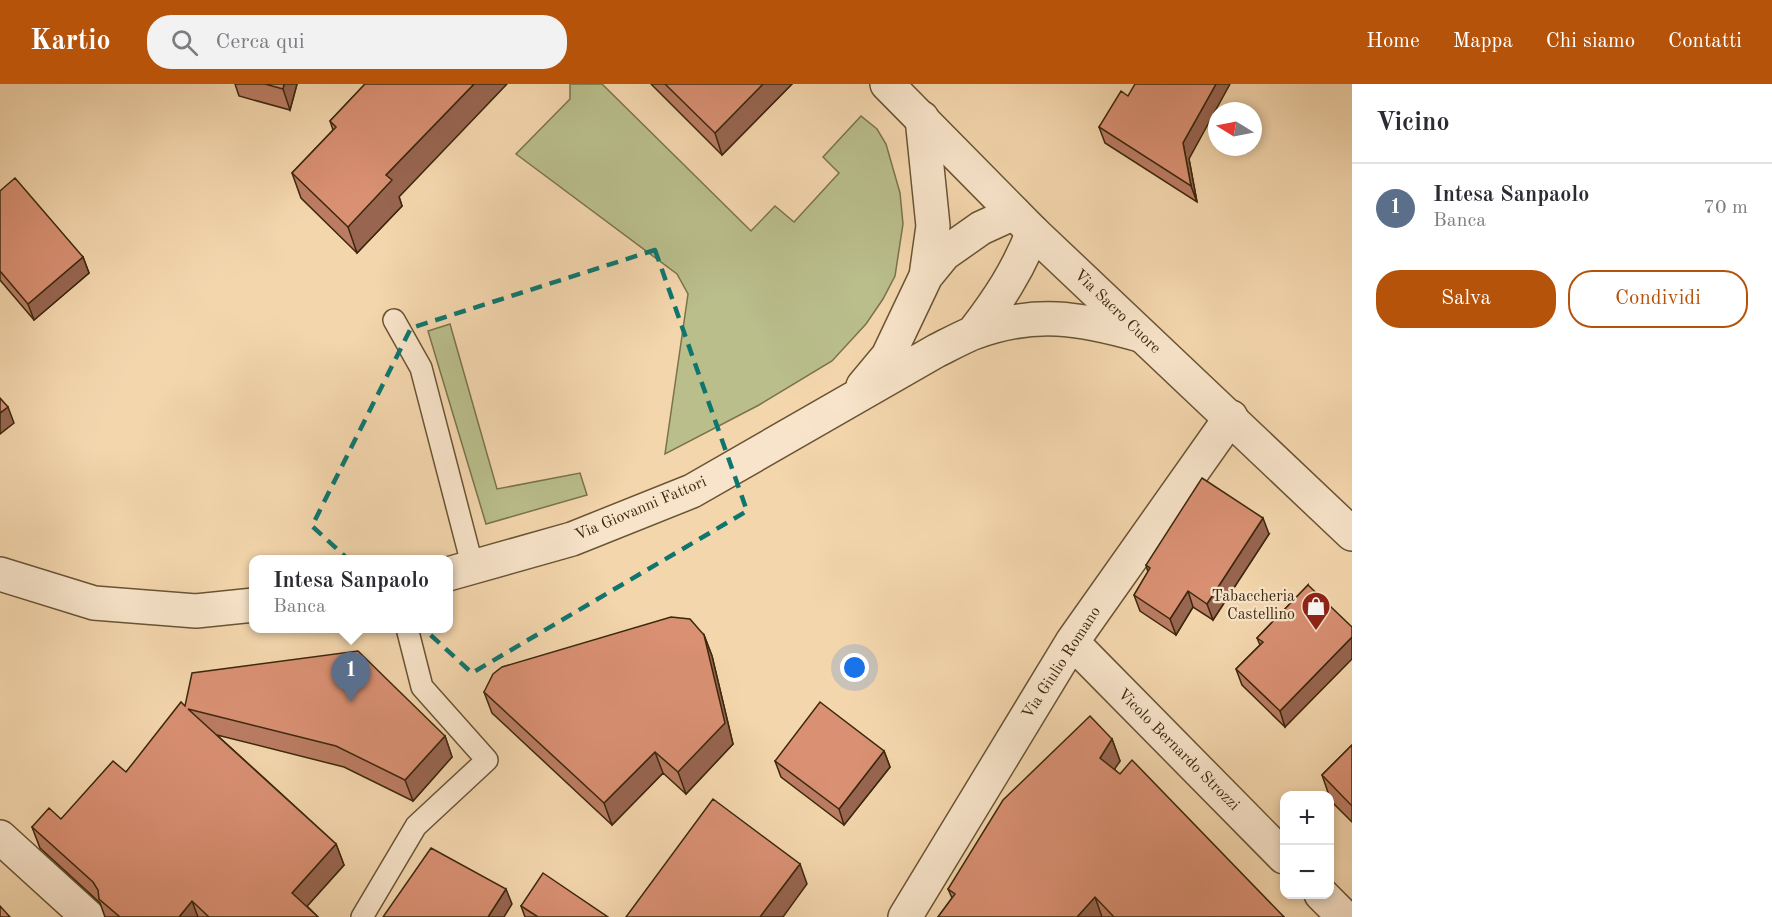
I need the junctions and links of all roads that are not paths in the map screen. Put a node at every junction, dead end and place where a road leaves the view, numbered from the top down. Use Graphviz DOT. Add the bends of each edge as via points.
graph roads {
  1 [pos="887,84"];
  2 [pos="922,118"];
  3 [pos="1024,223"];
  4 [pos="926,276"];
  5 [pos="394,320"];
  6 [pos="973,333"];
  7 [pos="1140,335"];
  8 [pos="853,399"];
  9 [pos="1231,417"];
  10 [pos="1352,534"];
  11 [pos="461,571"];
  12 [pos="0,574"];
  13 [pos="249,606"];
  14 [pos="408,633"];
  15 [pos="1072,642"];
  16 [pos="0,837"];
  17 [pos="1280,853"];
  18 [pos="1327,899"];
  19 [pos="88,917"];
  20 [pos="362,917"];
  21 [pos="906,917"];
  22 [pos="1344,917"];
  1 -- 2 [label="street, Via Sacro Cuore"];
  2 -- 3 [label="street, Via Sacro Cuore"];
  2 -- 4 [label="street" via="933,226"];
  3 -- 4 [label="street" via="981,228 944,254"];
  3 -- 6 [label="street" via="1015,273"];
  3 -- 7 [label="street, Via Sacro Cuore"];
  4 -- 8 [label="street" via="888,356"];
  5 -- 11 [label="lane" via="421,368"];
  6 -- 7 [label="street, Via Giovanni Fattori" via="1022,320 1061,318"];
  6 -- 8 [label="street, Via Giovanni Fattori"];
  7 -- 9 [label="street, Via Sacro Cuore"];
  8 -- 11 [label="street, Via Giovanni Fattori" via="692,491 572,539"];
  9 -- 10 [label="street, Via Sacro Cuore"];
  9 -- 15 [label="street, Via Giulio Romano"];
  12 -- 13 [label="street" via="94,603 196,611"];
  14 -- 20 [label="lane" via="422,687 487,760 417,826"];
  15 -- 17 [label="street, Vicolo Bernardo Strozzi"];
  15 -- 21 [label="street, Via Giulio Romano"];
  16 -- 19 [label="street"];
  18 -- 22 [label="street"];
}
